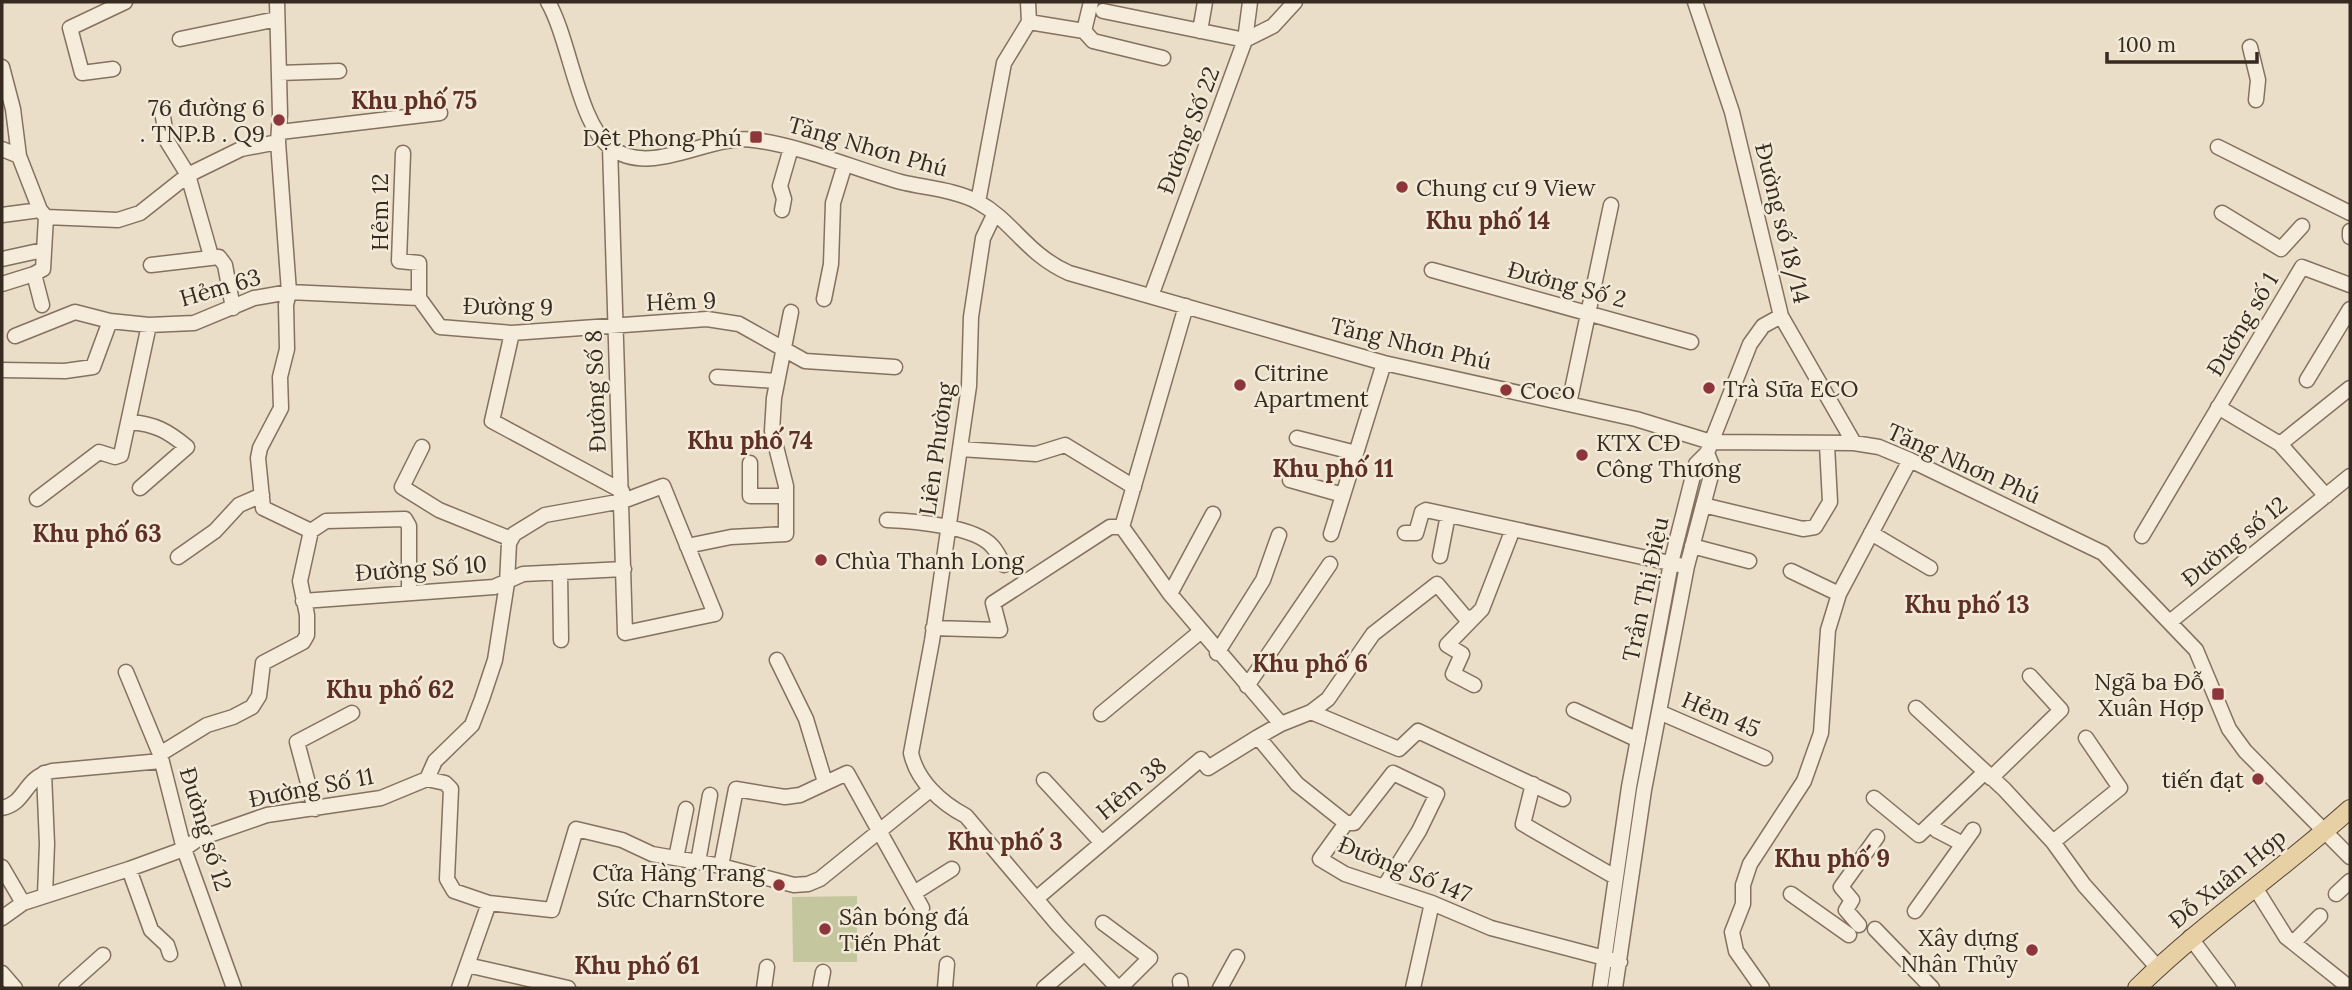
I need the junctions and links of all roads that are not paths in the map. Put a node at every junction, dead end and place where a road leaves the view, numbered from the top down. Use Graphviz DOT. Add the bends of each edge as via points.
graph roads {
  1 [pos="125,2"];
  2 [pos="276,2"];
  3 [pos="548,2"];
  4 [pos="1028,2"];
  5 [pos="1205,2"];
  6 [pos="1250,2"];
  7 [pos="1295,2"];
  8 [pos="1695,2"];
  9 [pos="1097,7"];
  10 [pos="277,19"];
  11 [pos="1029,22"];
  12 [pos="1084,31"];
  13 [pos="1200,31"];
  14 [pos="180,39"];
  15 [pos="1245,40"];
  16 [pos="2250,47"];
  17 [pos="1163,58"];
  18 [pos="2,67"];
  19 [pos="113,69"];
  20 [pos="340,71"];
  21 [pos="279,73"];
  22 [pos="2256,100"];
  23 [pos="162,111"];
  24 [pos="440,113"];
  25 [pos="279,137"];
  26 [pos="610,147"];
  27 [pos="2218,147"];
  28 [pos="791,148"];
  29 [pos="2,149"];
  30 [pos="403,153"];
  31 [pos="19,156"];
  32 [pos="845,164"];
  33 [pos="188,175"];
  34 [pos="978,202"];
  35 [pos="1611,205"];
  36 [pos="782,210"];
  37 [pos="43,213"];
  38 [pos="2222,213"];
  39 [pos="2350,213"];
  40 [pos="2,215"];
  41 [pos="994,215"];
  42 [pos="2302,226"];
  43 [pos="2350,231"];
  44 [pos="2350,237"];
  45 [pos="43,250"];
  46 [pos="211,256"];
  47 [pos="2,259"];
  48 [pos="151,265"];
  49 [pos="1432,271"];
  50 [pos="34,274"];
  51 [pos="2,284"];
  52 [pos="2350,285"];
  53 [pos="289,292"];
  54 [pos="1151,296"];
  55 [pos="419,298"];
  56 [pos="824,299"];
  57 [pos="42,305"];
  58 [pos="1186,306"];
  59 [pos="233,308"];
  60 [pos="2350,309"];
  61 [pos="790,312"];
  62 [pos="1589,314"];
  63 [pos="1781,316"];
  64 [pos="110,321"];
  65 [pos="149,325"];
  66 [pos="615,327"];
  67 [pos="512,333"];
  68 [pos="15,336"];
  69 [pos="1691,342"];
  70 [pos="783,351"];
  71 [pos="1384,363"];
  72 [pos="894,367"];
  73 [pos="2,370"];
  74 [pos="717,377"];
  75 [pos="2307,380"];
  76 [pos="777,382"];
  77 [pos="2350,388"];
  78 [pos="1569,404"];
  79 [pos="2218,407"];
  80 [pos="130,422"];
  81 [pos="1297,438"];
  82 [pos="1854,443"];
  83 [pos="2280,444"];
  84 [pos="1827,445"];
  85 [pos="422,447"];
  86 [pos="1709,447"];
  87 [pos="960,449"];
  88 [pos="1356,453"];
  89 [pos="1910,460"];
  90 [pos="750,463"];
  91 [pos="2350,476"];
  92 [pos="1290,480"];
  93 [pos="1133,487"];
  94 [pos="140,488"];
  95 [pos="261,495"];
  96 [pos="1343,495"];
  97 [pos="623,496"];
  98 [pos="786,496"];
  99 [pos="2326,496"];
  100 [pos="37,499"];
  101 [pos="1703,505"];
  102 [pos="1213,514"];
  103 [pos="1448,515"];
  104 [pos="887,520"];
  105 [pos="948,527"];
  106 [pos="1122,527"];
  107 [pos="1513,529"];
  108 [pos="311,531"];
  109 [pos="1405,533"];
  110 [pos="1871,533"];
  111 [pos="1331,534"];
  112 [pos="1279,536"];
  113 [pos="2142,536"];
  114 [pos="511,539"];
  115 [pos="687,546"];
  116 [pos="1692,546"];
  117 [pos="1440,556"];
  118 [pos="178,557"];
  119 [pos="1749,561"];
  120 [pos="1671,563"];
  121 [pos="1330,564"];
  122 [pos="1004,565"];
  123 [pos="1687,566"];
  124 [pos="1930,568"];
  125 [pos="624,569"];
  126 [pos="1791,571"];
  127 [pos="560,572"];
  128 [pos="507,583"];
  129 [pos="409,591"];
  130 [pos="1170,594"];
  131 [pos="1839,594"];
  132 [pos="303,601"];
  133 [pos="1472,618"];
  134 [pos="2171,621"];
  135 [pos="933,628"];
  136 [pos="1200,632"];
  137 [pos="561,639"];
  138 [pos="1217,653"];
  139 [pos="777,660"];
  140 [pos="126,672"];
  141 [pos="2030,676"];
  142 [pos="1474,685"];
  143 [pos="1247,686"];
  144 [pos="1916,708"];
  145 [pos="1574,710"];
  146 [pos="1311,712"];
  147 [pos="1659,712"];
  148 [pos="352,713"];
  149 [pos="1101,714"];
  150 [pos="1281,724"];
  151 [pos="1258,737"];
  152 [pos="2086,738"];
  153 [pos="1638,740"];
  154 [pos="161,758"];
  155 [pos="1765,758"];
  156 [pos="44,773"];
  157 [pos="1988,775"];
  158 [pos="427,779"];
  159 [pos="1044,780"];
  160 [pos="825,782"];
  161 [pos="1533,784"];
  162 [pos="1629,787"];
  163 [pos="930,790"];
  164 [pos="1644,790"];
  165 [pos="710,795"];
  166 [pos="1874,798"];
  167 [pos="1563,799"];
  168 [pos="2,808"];
  169 [pos="686,808"];
  170 [pos="315,809"];
  171 [pos="2350,809"];
  172 [pos="1346,823"];
  173 [pos="878,830"];
  174 [pos="1936,830"];
  175 [pos="1973,830"];
  176 [pos="2324,831"];
  177 [pos="1877,837"];
  178 [pos="2053,842"];
  179 [pos="1102,843"];
  180 [pos="1961,843"];
  181 [pos="184,849"];
  182 [pos="2350,857"];
  183 [pos="676,858"];
  184 [pos="698,862"];
  185 [pos="721,866"];
  186 [pos="2,867"];
  187 [pos="129,869"];
  188 [pos="952,869"];
  189 [pos="1615,877"];
  190 [pos="2350,881"];
  191 [pos="1384,887"];
  192 [pos="2256,889"];
  193 [pos="914,894"];
  194 [pos="1791,894"];
  195 [pos="2336,894"];
  196 [pos="45,895"];
  197 [pos="1037,898"];
  198 [pos="23,902"];
  199 [pos="488,903"];
  200 [pos="1432,903"];
  201 [pos="922,908"];
  202 [pos="1916,911"];
  203 [pos="2320,916"];
  204 [pos="2,918"];
  205 [pos="1103,923"];
  206 [pos="1875,929"];
  207 [pos="2190,937"];
  208 [pos="2294,942"];
  209 [pos="1085,953"];
  210 [pos="170,954"];
  211 [pos="103,955"];
  212 [pos="1237,957"];
  213 [pos="1612,961"];
  214 [pos="947,964"];
  215 [pos="467,965"];
  216 [pos="767,967"];
  217 [pos="2158,968"];
  218 [pos="823,972"];
  219 [pos="2,973"];
  220 [pos="15,988"];
  221 [pos="66,988"];
  222 [pos="234,988"];
  223 [pos="459,988"];
  224 [pos="568,988"];
  225 [pos="764,988"];
  226 [pos="820,988"];
  227 [pos="945,988"];
  228 [pos="1044,988"];
  229 [pos="1119,988"];
  230 [pos="1220,988"];
  231 [pos="1413,988"];
  232 [pos="1600,988"];
  233 [pos="1615,988"];
  234 [pos="1762,988"];
  235 [pos="1932,988"];
  236 [pos="2137,988"];
  237 [pos="2228,988"];
  238 [pos="2350,988"];
  1 -- 19 [label="street" via="70,28 82,73"];
  2 -- 10 [label="street"];
  3 -- 26 [label="street" via="586,108"];
  4 -- 11 [label="street"];
  5 -- 13 [label="street"];
  6 -- 15 [label="street, Đường Số 22"];
  7 -- 15 [label="street" via="1273,26"];
  8 -- 63 [label="street, Đường số 18/14" via="1732,112"];
  9 -- 12 [label="street"];
  9 -- 13 [label="street"];
  10 -- 14 [label="street"];
  10 -- 21 [label="street"];
  11 -- 12 [label="street"];
  11 -- 34 [label="street" via="1004,63"];
  12 -- 17 [label="street" via="1093,41"];
  13 -- 15 [label="street"];
  15 -- 54 [label="street, Đường Số 22"];
  16 -- 22 [label="street" via="2258,80"];
  18 -- 31 [label="street"];
  20 -- 21 [label="street"];
  21 -- 25 [label="street"];
  23 -- 33 [label="street" via="167,141"];
  24 -- 25 [label="street"];
  25 -- 33 [label="street" via="241,149"];
  25 -- 53 [label="street"];
  26 -- 28 [label="street, Tăng Nhơn Phú" via="646,157 678,154 732,139"];
  26 -- 66 [label="street, Đường Số 8"];
  27 -- 39 [label="street"];
  28 -- 32 [label="street, Tăng Nhơn Phú"];
  28 -- 36 [label="street" via="780,186"];
  29 -- 31 [label="street"];
  30 -- 55 [label="street, Hẻm 12" via="399,261 419,263"];
  31 -- 37 [label="street"];
  32 -- 34 [label="street, Tăng Nhơn Phú"];
  32 -- 56 [label="street" via="833,203 831,264"];
  33 -- 37 [label="street" via="140,213 118,220"];
  33 -- 46 [label="street"];
  34 -- 41 [label="street, Tăng Nhơn Phú"];
  35 -- 62 [label="street"];
  37 -- 40 [label="street"];
  37 -- 45 [label="street"];
  38 -- 42 [label="street" via="2281,249"];
  41 -- 54 [label="street, Tăng Nhơn Phú" via="1049,264"];
  41 -- 87 [label="street, Liên Phường" via="983,238 971,317 970,386"];
  43 -- 44 [label="street"];
  45 -- 47 [label="street"];
  45 -- 50 [label="street" via="43,269"];
  46 -- 48 [label="street"];
  46 -- 59 [label="street" via="225,265"];
  49 -- 62 [label="street, Đường Số 2"];
  50 -- 51 [label="street"];
  50 -- 57 [label="street"];
  52 -- 79 [label="street, Đường số 1" via="2302,267"];
  53 -- 55 [label="street"];
  53 -- 59 [label="street, Hẻm 63" via="254,298"];
  53 -- 95 [label="street" via="281,408 258,458"];
  54 -- 58 [label="street, Tăng Nhơn Phú"];
  55 -- 67 [label="street, Đường 9" via="440,327"];
  58 -- 71 [label="street, Tăng Nhơn Phú"];
  58 -- 93 [label="street"];
  59 -- 65 [label="street, Hẻm 63" via="194,323"];
  60 -- 75 [label="street"];
  61 -- 70 [label="street"];
  62 -- 69 [label="street, Đường Số 2"];
  62 -- 78 [label="street"];
  63 -- 82 [label="street, Đường số 18/14"];
  63 -- 86 [label="street" via="1755,334"];
  64 -- 65 [label="street, Hẻm 63"];
  64 -- 68 [label="street, Hẻm 63" via="75,312"];
  64 -- 73 [label="street" via="93,368"];
  65 -- 80 [label="street"];
  66 -- 67 [label="street, Đường 9"];
  66 -- 70 [label="street, Hẻm 9" via="707,319 738,324"];
  66 -- 97 [label="street, Đường Số 8"];
  67 -- 97 [label="street" via="492,421"];
  70 -- 72 [label="street, Hẻm 9" via="804,361"];
  70 -- 76 [label="street"];
  71 -- 78 [label="street, Tăng Nhơn Phú"];
  71 -- 88 [label="street"];
  74 -- 76 [label="street"];
  76 -- 98 [label="street" via="772,431"];
  77 -- 83 [label="street"];
  78 -- 86 [label="street, Tăng Nhơn Phú" via="1636,419"];
  79 -- 83 [label="street"];
  79 -- 113 [label="street, Đường số 1"];
  80 -- 94 [label="street" via="167,430 187,447"];
  80 -- 100 [label="street" via="120,456 98,453"];
  81 -- 88 [label="street"];
  82 -- 84 [label="street, Tăng Nhơn Phú"];
  82 -- 89 [label="street, Tăng Nhơn Phú" via="1880,447"];
  83 -- 99 [label="street"];
  84 -- 86 [label="street, Tăng Nhơn Phú"];
  84 -- 101 [label="street" via="1830,502 1812,528"];
  85 -- 114 [label="street" via="402,487 439,510"];
  86 -- 101 [label="street, Trần Thị Điệu" via="1713,468"];
  86 -- 120 [label="street, Trần Thị Điệu" via="1696,464"];
  87 -- 93 [label="street" via="1036,454 1065,445"];
  87 -- 105 [label="street, Liên Phường"];
  88 -- 96 [label="street"];
  89 -- 110 [label="street"];
  89 -- 134 [label="street, Tăng Nhơn Phú" via="2103,553"];
  90 -- 98 [label="street" via="750,496"];
  91 -- 99 [label="street"];
  92 -- 96 [label="street"];
  93 -- 106 [label="street"];
  95 -- 108 [label="street" via="263,508"];
  95 -- 118 [label="street" via="239,505 215,531"];
  96 -- 111 [label="street"];
  97 -- 114 [label="street" via="545,515"];
  97 -- 115 [label="street" via="663,486"];
  97 -- 125 [label="street, Đường Số 8"];
  98 -- 115 [label="street" via="786,534 732,537"];
  99 -- 134 [label="street, Đường số 12"];
  101 -- 116 [label="street, Trần Thị Điệu"];
  102 -- 130 [label="street"];
  103 -- 107 [label="street"];
  103 -- 109 [label="street" via="1424,511 1416,533"];
  103 -- 117 [label="street"];
  104 -- 105 [label="street"];
  105 -- 122 [label="street" via="987,541"];
  105 -- 135 [label="street, Liên Phường"];
  106 -- 130 [label="street"];
  106 -- 135 [label="street" via="1110,527 993,603 1000,630"];
  107 -- 120 [label="street"];
  107 -- 133 [label="street" via="1494,584 1482,609"];
  108 -- 129 [label="street" via="326,521 405,519 409,526"];
  108 -- 132 [label="street" via="300,581"];
  110 -- 124 [label="street"];
  110 -- 131 [label="street"];
  112 -- 138 [label="street" via="1264,580"];
  114 -- 128 [label="street"];
  115 -- 125 [label="street, Đường Số 8" via="715,614 625,633"];
  116 -- 119 [label="street"];
  116 -- 123 [label="street, Trần Thị Điệu"];
  120 -- 123 [label="street"];
  120 -- 153 [label="street, Trần Thị Điệu"];
  121 -- 143 [label="street"];
  123 -- 147 [label="street, Trần Thị Điệu"];
  125 -- 127 [label="street, Đường Số 10"];
  126 -- 131 [label="street"];
  127 -- 128 [label="street, Đường Số 10" via="523,574"];
  127 -- 137 [label="street"];
  128 -- 129 [label="street, Đường Số 10"];
  128 -- 158 [label="street" via="495,660 472,725 435,761"];
  129 -- 132 [label="street, Đường Số 10"];
  130 -- 136 [label="street"];
  131 -- 234 [label="street" via="1828,630 1821,733 1804,781 1750,864 1732,932 1736,951"];
  132 -- 154 [label="street, Đường số 12" via="307,635 303,642 263,663 253,707 207,725"];
  133 -- 142 [label="street" via="1447,645 1462,654 1453,674"];
  133 -- 146 [label="street" via="1465,617 1437,584 1373,634 1328,699"];
  134 -- 176 [label="street, Tăng Nhơn Phú" via="2196,650 2229,729 2245,751"];
  135 -- 163 [label="street, Liên Phường" via="911,753"];
  136 -- 138 [label="street"];
  136 -- 149 [label="street"];
  138 -- 143 [label="street"];
  139 -- 160 [label="street" via="806,719"];
  140 -- 154 [label="street"];
  141 -- 157 [label="street" via="2061,710"];
  143 -- 150 [label="street"];
  144 -- 157 [label="street"];
  145 -- 153 [label="street"];
  146 -- 150 [label="street"];
  146 -- 161 [label="street" via="1399,749 1418,731"];
  147 -- 155 [label="street, Hẻm 45"];
  147 -- 164 [label="street, Trần Thị Điệu"];
  148 -- 170 [label="street" via="297,742"];
  150 -- 151 [label="street"];
  151 -- 172 [label="street, Đường Số 147" via="1297,784"];
  151 -- 179 [label="street, Hẻm 38" via="1208,768 1201,759"];
  152 -- 178 [label="street" via="2120,788"];
  153 -- 162 [label="street, Trần Thị Điệu"];
  154 -- 156 [label="street"];
  154 -- 181 [label="street, Đường số 12"];
  156 -- 168 [label="street" via="37,775 16,803"];
  156 -- 196 [label="street"];
  157 -- 166 [label="street" via="1919,835"];
  157 -- 178 [label="street"];
  158 -- 170 [label="street, Đường Số 11" via="381,798"];
  158 -- 199 [label="street" via="451,789 450,887"];
  159 -- 179 [label="street"];
  160 -- 173 [label="street" via="847,773"];
  160 -- 185 [label="street" via="785,797 736,789"];
  161 -- 167 [label="street"];
  161 -- 189 [label="street" via="1523,824"];
  162 -- 164 [label="street"];
  162 -- 189 [label="street, Trần Thị Điệu"];
  163 -- 173 [label="street"];
  163 -- 197 [label="street, Liên Phường" via="966,816"];
  164 -- 213 [label="street, Trần Thị Điệu"];
  165 -- 184 [label="street"];
  169 -- 183 [label="street"];
  170 -- 181 [label="street, Đường Số 11" via="267,815 198,839"];
  171 -- 176 [label="main road, Đỗ Xuân Hợp"];
  172 -- 191 [label="street, Đường Số 147" via="1321,859 1345,874"];
  172 -- 191 [label="street" via="1353,823 1393,773 1437,794"];
  173 -- 185 [label="street" via="808,884 794,885"];
  173 -- 193 [label="street"];
  174 -- 180 [label="street"];
  175 -- 180 [label="street"];
  176 -- 182 [label="street, Tăng Nhơn Phú"];
  176 -- 192 [label="main road, Đỗ Xuân Hợp"];
  177 -- 194 [label="street" via="1841,887 1852,900 1846,910 1854,930"];
  178 -- 217 [label="street" via="2084,885"];
  179 -- 197 [label="street, Hẻm 38"];
  180 -- 202 [label="street"];
  181 -- 187 [label="street, Đường Số 11"];
  181 -- 222 [label="street, Đường số 12"];
  183 -- 184 [label="street"];
  183 -- 199 [label="street" via="576,830 552,911"];
  184 -- 185 [label="street"];
  186 -- 198 [label="street"];
  187 -- 196 [label="street, Đường Số 11"];
  187 -- 210 [label="street" via="151,930"];
  188 -- 193 [label="street"];
  189 -- 213 [label="street, Trần Thị Điệu"];
  190 -- 195 [label="street"];
  191 -- 200 [label="street, Đường Số 147"];
  192 -- 207 [label="main road, Đỗ Xuân Hợp"];
  192 -- 208 [label="street" via="2286,937"];
  193 -- 201 [label="street"];
  196 -- 198 [label="street, Đường Số 11"];
  197 -- 209 [label="street, Liên Phường"];
  198 -- 204 [label="street, Đường Số 11"];
  199 -- 215 [label="street"];
  200 -- 213 [label="street, Đường Số 147" via="1490,928"];
  200 -- 231 [label="street"];
  203 -- 208 [label="street"];
  205 -- 229 [label="street" via="1150,958"];
  206 -- 235 [label="street"];
  207 -- 217 [label="main road, Đỗ Xuân Hợp"];
  207 -- 237 [label="street"];
  208 -- 238 [label="street"];
  209 -- 228 [label="street"];
  209 -- 229 [label="street, Liên Phường"];
  211 -- 221 [label="street"];
  212 -- 230 [label="street"];
  213 -- 232 [label="street, Trần Thị Điệu"];
  213 -- 233 [label="street, Trần Thị Điệu"];
  214 -- 227 [label="street"];
  215 -- 223 [label="street"];
  215 -- 224 [label="street"];
  216 -- 225 [label="street"];
  217 -- 236 [label="main road, Đỗ Xuân Hợp"];
  218 -- 226 [label="street"];
  219 -- 220 [label="street"];
}
